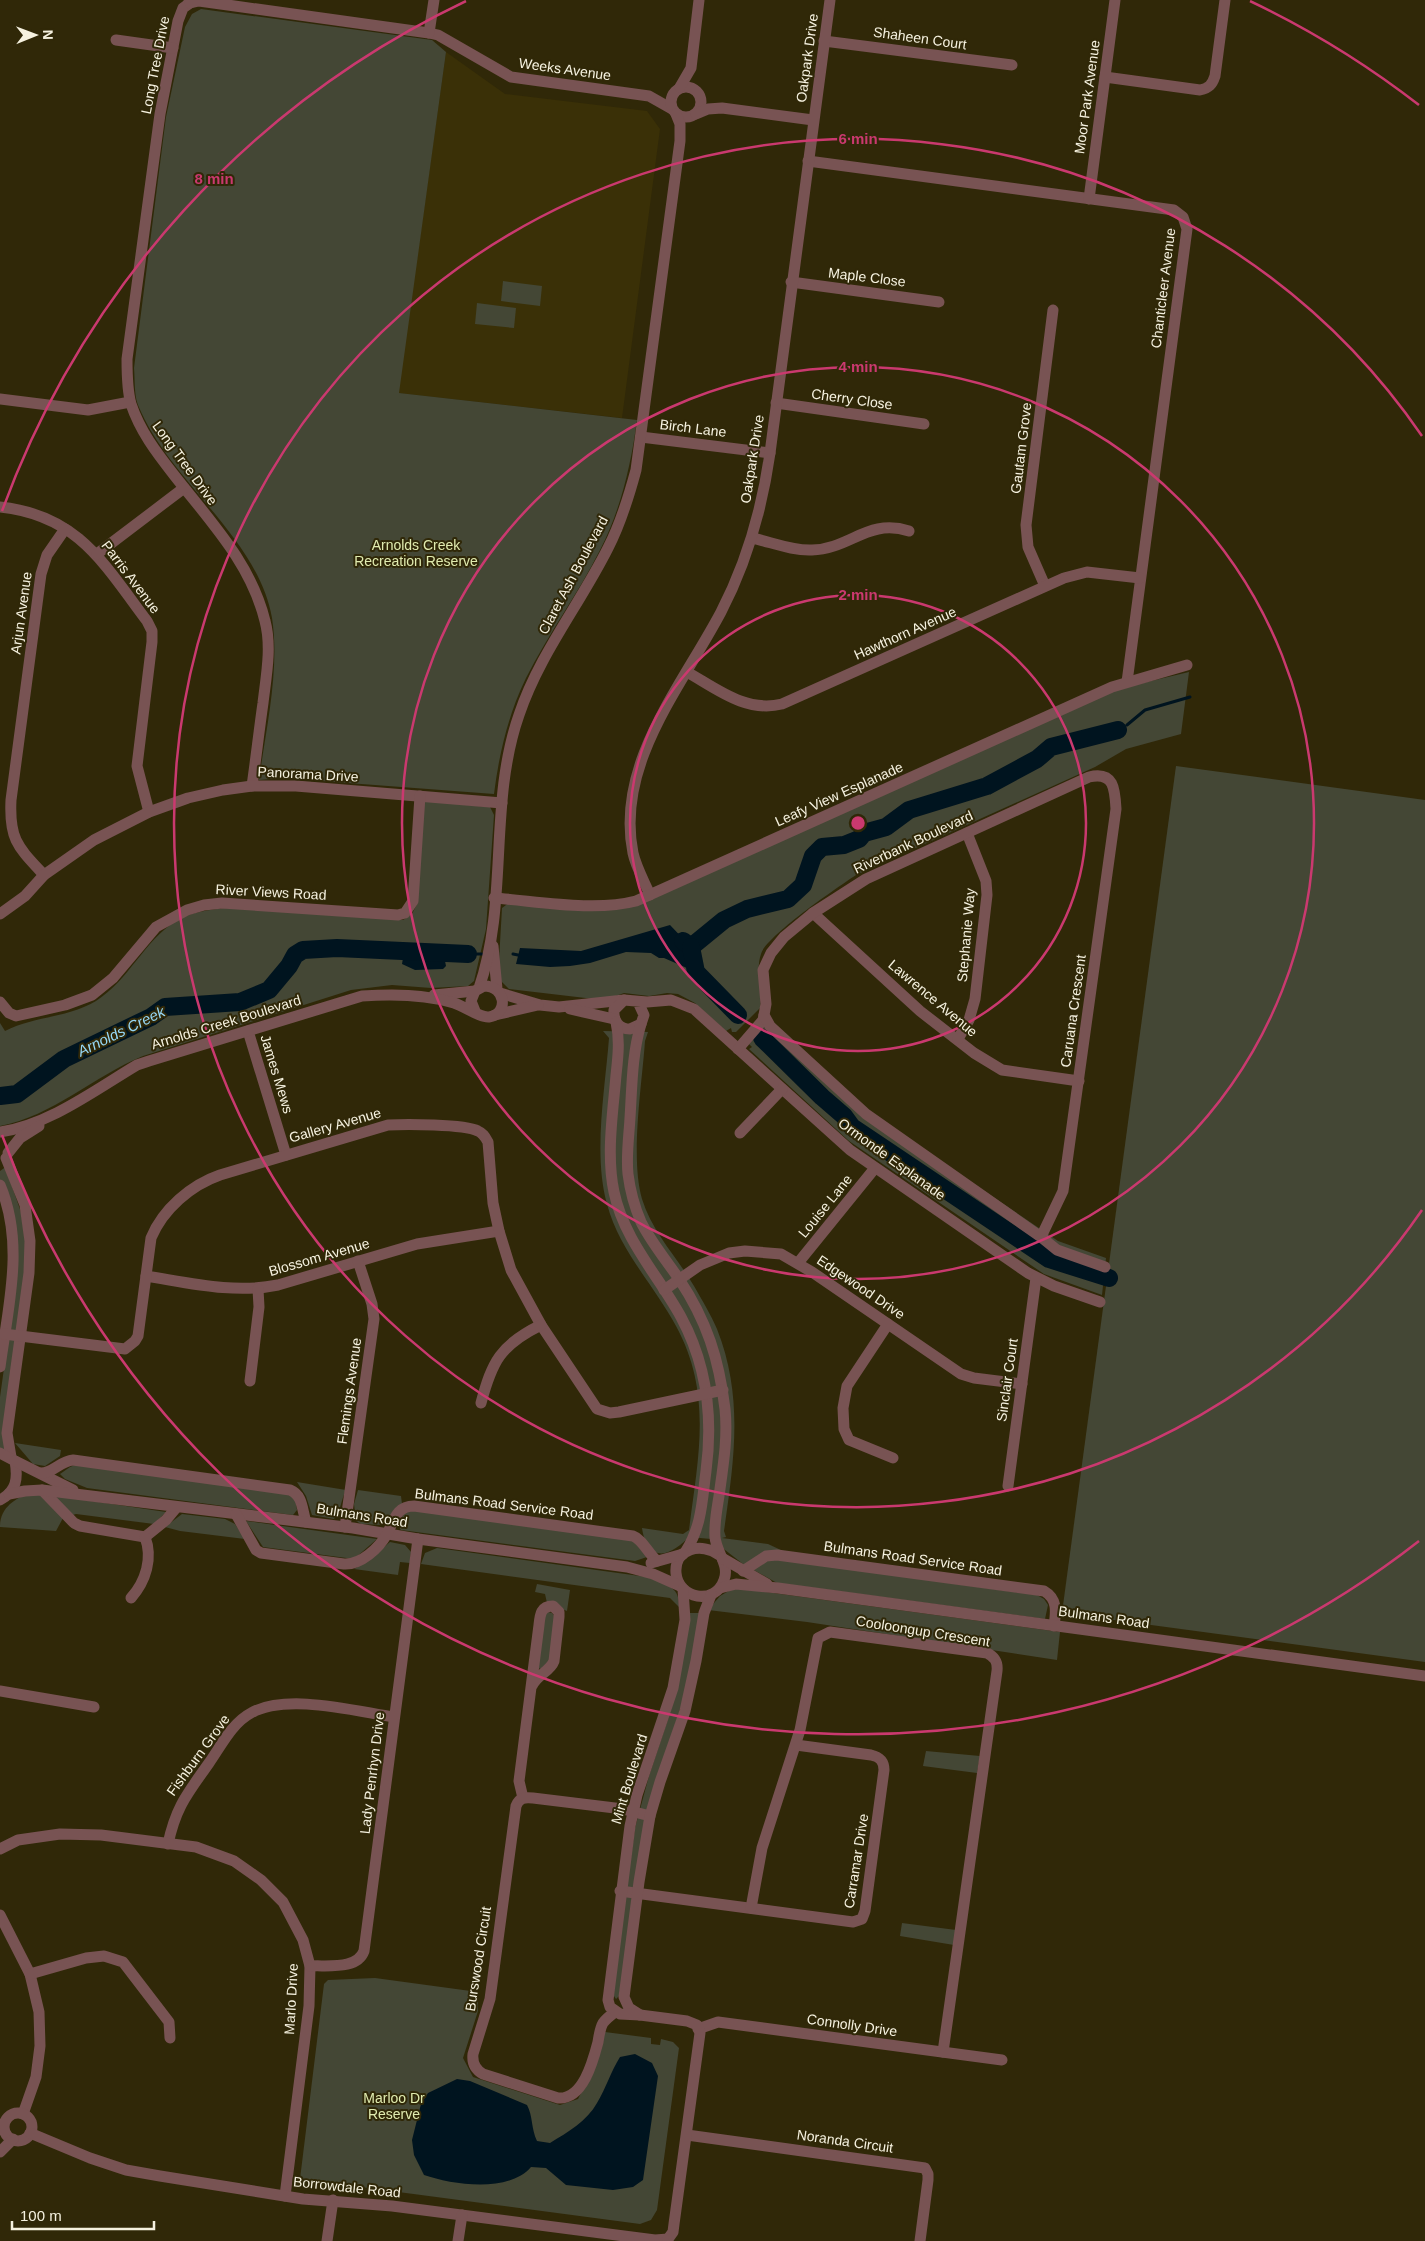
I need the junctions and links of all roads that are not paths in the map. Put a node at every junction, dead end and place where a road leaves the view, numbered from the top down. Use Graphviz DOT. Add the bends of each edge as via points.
graph roads {
  1 [pos="434,0"];
  2 [pos="699,0"];
  3 [pos="830,0"];
  4 [pos="1115,0"];
  5 [pos="1225,0"];
  6 [pos="190,1"];
  7 [pos="429,33"];
  8 [pos="116,40"];
  9 [pos="824,40"];
  10 [pos="173,48"];
  11 [pos="1012,65"];
  12 [pos="691,68"];
  13 [pos="1105,77"];
  14 [pos="677,89"];
  15 [pos="697,91"];
  16 [pos="649,96"];
  17 [pos="722,108"];
  18 [pos="674,112"];
  19 [pos="695,114"];
  20 [pos="813,120"];
  21 [pos="680,141"];
  22 [pos="808,161"];
  23 [pos="1089,199"];
  24 [pos="791,282"];
  25 [pos="939,302"];
  26 [pos="1053,310"];
  27 [pos="0,399"];
  28 [pos="130,402"];
  29 [pos="776,403"];
  30 [pos="924,424"];
  31 [pos="641,437"];
  32 [pos="770,453"];
  33 [pos="184,488"];
  34 [pos="0,507"];
  35 [pos="65,529"];
  36 [pos="909,531"];
  37 [pos="752,538"];
  38 [pos="97,554"];
  39 [pos="1140,578"];
  40 [pos="1045,586"];
  41 [pos="1187,664"];
  42 [pos="687,672"];
  43 [pos="1127,682"];
  44 [pos="1112,784"];
  45 [pos="252,786"];
  46 [pos="420,796"];
  47 [pos="502,803"];
  48 [pos="149,812"];
  49 [pos="967,833"];
  50 [pos="44,874"];
  51 [pos="650,895"];
  52 [pos="494,898"];
  53 [pos="813,913"];
  54 [pos="0,914"];
  55 [pos="492,929"];
  56 [pos="477,989"];
  57 [pos="499,991"];
  58 [pos="419,996"];
  59 [pos="624,1000"];
  60 [pos="660,1000"];
  61 [pos="0,1002"];
  62 [pos="638,1002"];
  63 [pos="540,1005"];
  64 [pos="559,1006"];
  65 [pos="475,1011"];
  66 [pos="495,1015"];
  67 [pos="764,1015"];
  68 [pos="615,1021"];
  69 [pos="642,1022"];
  70 [pos="248,1030"];
  71 [pos="958,1039"];
  72 [pos="738,1048"];
  73 [pos="1078,1080"];
  74 [pos="782,1089"];
  75 [pos="54,1114"];
  76 [pos="0,1133"];
  77 [pos="740,1133"];
  78 [pos="286,1155"];
  79 [pos="5,1158"];
  80 [pos="875,1168"];
  81 [pos="0,1185"];
  82 [pos="499,1231"];
  83 [pos="1041,1237"];
  84 [pos="358,1262"];
  85 [pos="798,1263"];
  86 [pos="1104,1267"];
  87 [pos="146,1276"];
  88 [pos="1036,1278"];
  89 [pos="679,1279"];
  90 [pos="258,1289"];
  91 [pos="664,1290"];
  92 [pos="1100,1302"];
  93 [pos="888,1324"];
  94 [pos="540,1325"];
  95 [pos="4,1334"];
  96 [pos="20,1336"];
  97 [pos="0,1367"];
  98 [pos="250,1381"];
  99 [pos="1022,1384"];
  100 [pos="723,1390"];
  101 [pos="707,1393"];
  102 [pos="481,1403"];
  103 [pos="0,1453"];
  104 [pos="893,1458"];
  105 [pos="13,1459"];
  106 [pos="40,1473"];
  107 [pos="1008,1486"];
  108 [pos="42,1490"];
  109 [pos="92,1496"];
  110 [pos="5,1497"];
  111 [pos="0,1507"];
  112 [pos="176,1508"];
  113 [pos="236,1514"];
  114 [pos="306,1522"];
  115 [pos="345,1527"];
  116 [pos="387,1533"];
  117 [pos="145,1537"];
  118 [pos="418,1540"];
  119 [pos="685,1553"];
  120 [pos="720,1556"];
  121 [pos="657,1561"];
  122 [pos="627,1567"];
  123 [pos="743,1571"];
  124 [pos="682,1588"];
  125 [pos="778,1588"];
  126 [pos="715,1591"];
  127 [pos="131,1598"];
  128 [pos="1054,1626"];
  129 [pos="1425,1676"];
  130 [pos="532,1686"];
  131 [pos="0,1691"];
  132 [pos="94,1707"];
  133 [pos="394,1717"];
  134 [pos="796,1745"];
  135 [pos="523,1798"];
  136 [pos="633,1810"];
  137 [pos="650,1816"];
  138 [pos="168,1844"];
  139 [pos="0,1849"];
  140 [pos="620,1890"];
  141 [pos="638,1893"];
  142 [pos="751,1908"];
  143 [pos="0,1916"];
  144 [pos="4,1934"];
  145 [pos="310,1966"];
  146 [pos="30,1974"];
  147 [pos="615,2012"];
  148 [pos="640,2015"];
  149 [pos="698,2028"];
  150 [pos="170,2038"];
  151 [pos="943,2052"];
  152 [pos="1002,2060"];
  153 [pos="24,2114"];
  154 [pos="30,2133"];
  155 [pos="687,2135"];
  156 [pos="13,2139"];
  157 [pos="0,2152"];
  158 [pos="285,2196"];
  159 [pos="333,2200"];
  160 [pos="462,2215"];
  161 [pos="669,2240"];
  162 [pos="327,2241"];
  163 [pos="458,2241"];
  164 [pos="920,2241"];
  1 -- 7 [label="street"];
  2 -- 12 [label="street"];
  3 -- 9 [label="street, Oakpark Drive"];
  4 -- 13 [label="street, Moor Park Avenue"];
  5 -- 13 [label="street" via="1215,76 1208,89"];
  6 -- 7 [label="street, Weeks Avenue"];
  6 -- 10 [label="street, Long Tree Drive" via="183,8"];
  7 -- 16 [label="street, Weeks Avenue" via="511,77"];
  8 -- 10 [label="street"];
  9 -- 11 [label="street, Shaheen Court"];
  9 -- 20 [label="street, Oakpark Drive"];
  10 -- 28 [label="street, Long Tree Drive" via="160,114 127,359"];
  12 -- 14 [label="street"];
  12 -- 15 [label="street"];
  13 -- 23 [label="street, Moor Park Avenue"];
  14 -- 15 [label="street" via="687,86"];
  14 -- 16 [label="street, Weeks Avenue"];
  14 -- 18 [label="street" via="670,101"];
  15 -- 17 [label="street"];
  15 -- 19 [label="street" via="701,102"];
  16 -- 18 [label="street, Weeks Avenue"];
  17 -- 19 [label="street"];
  17 -- 20 [label="street"];
  18 -- 19 [label="street" via="686,118"];
  18 -- 21 [label="street, Claret Ash Boulevard" via="680,124"];
  19 -- 21 [label="street, Claret Ash Boulevard" via="685,126"];
  20 -- 22 [label="street, Oakpark Drive"];
  21 -- 31 [label="street, Claret Ash Boulevard"];
  22 -- 23 [label="street, Chanticleer Avenue"];
  22 -- 24 [label="street, Oakpark Drive"];
  23 -- 39 [label="street, Chanticleer Avenue" via="1174,210 1187,223"];
  24 -- 25 [label="street, Maple Close"];
  24 -- 29 [label="street, Oakpark Drive"];
  26 -- 40 [label="street, Gautam Grove" via="1026,526 1028,547"];
  27 -- 28 [label="street" via="88,410"];
  28 -- 33 [label="street, Long Tree Drive" via="151,446"];
  29 -- 30 [label="street, Cherry Close"];
  29 -- 32 [label="street, Oakpark Drive"];
  31 -- 32 [label="street, Birch Lane"];
  31 -- 47 [label="street, Claret Ash Boulevard" via="627,505 608,548 529,688 509,748"];
  32 -- 37 [label="street, Oakpark Drive"];
  33 -- 38 [label="street"];
  33 -- 45 [label="street, Long Tree Drive" via="250,576 266,623 268,664"];
  34 -- 35 [label="street, Parris Avenue" via="35,513"];
  35 -- 38 [label="street, Parris Avenue"];
  35 -- 50 [label="street, Arjun Avenue" via="48,555 41,574 11,800 10,820 14,839"];
  36 -- 37 [label="street" via="880,527 839,544 812,550"];
  37 -- 42 [label="street, Oakpark Drive" via="721,612"];
  38 -- 48 [label="street, Parris Avenue" via="152,632 136,766"];
  39 -- 40 [label="street, Hawthorn Avenue" via="1087,572"];
  39 -- 43 [label="street, Chanticleer Avenue"];
  40 -- 42 [label="street, Hawthorn Avenue" via="770,707 749,706"];
  41 -- 43 [label="street, Leafy View Esplanade"];
  42 -- 51 [label="street, Oakpark Drive" via="647,744 632,797 631,840"];
  43 -- 51 [label="street, Leafy View Esplanade"];
  44 -- 49 [label="street, Riverbank Boulevard" via="1104,776 1089,777"];
  44 -- 73 [label="street, Caruana Crescent" via="1116,809"];
  45 -- 46 [label="street, Panorama Drive" via="296,786"];
  45 -- 48 [label="street, Panorama Drive" via="188,798"];
  46 -- 47 [label="street, Panorama Drive"];
  46 -- 61 [label="street, River Views Road" via="413,902 405,913 222,903 204,905 173,916 156,928 102,988 78,1001 16,1016"];
  47 -- 52 [label="street, Claret Ash Boulevard"];
  48 -- 50 [label="street, Panorama Drive" via="94,840"];
  49 -- 53 [label="street, Riverbank Boulevard" via="866,879"];
  49 -- 71 [label="street, Stephanie Way" via="986,881 987,895 975,999 969,1020"];
  50 -- 54 [label="street, Panorama Drive" via="25,896"];
  51 -- 52 [label="street, Leafy View Esplanade" via="611,906"];
  52 -- 55 [label="street, Claret Ash Boulevard"];
  53 -- 67 [label="street, Riverbank Boulevard" via="784,937 771,953 763,970"];
  53 -- 71 [label="street, Lawrence Avenue" via="920,1011"];
  55 -- 56 [label="street, Claret Ash Boulevard"];
  55 -- 57 [label="street, Claret Ash Boulevard"];
  56 -- 57 [label="street" via="490,986"];
  56 -- 58 [label="street, Arnolds Creek Boulevard"];
  56 -- 65 [label="street" via="471,1001"];
  57 -- 63 [label="street"];
  57 -- 66 [label="street" via="503,1001"];
  58 -- 65 [label="street, Arnolds Creek Boulevard"];
  58 -- 70 [label="street, Arnolds Creek Boulevard" via="362,996"];
  59 -- 62 [label="street"];
  59 -- 64 [label="street"];
  59 -- 68 [label="street" via="616,1005"];
  60 -- 62 [label="street, Ormonde Esplanade"];
  60 -- 69 [label="street"];
  60 -- 72 [label="street, Ormonde Esplanade" via="677,1001 694,1009"];
  62 -- 69 [label="street" via="644,1010"];
  63 -- 64 [label="street"];
  63 -- 66 [label="street"];
  64 -- 68 [label="street"];
  65 -- 66 [label="street" via="485,1017"];
  67 -- 72 [label="street"];
  67 -- 83 [label="street" via="770,1026 866,1114"];
  68 -- 69 [label="street" via="626,1029 634,1029"];
  68 -- 91 [label="street" via="618,1044 610,1155 614,1190 618,1210 629,1235"];
  69 -- 89 [label="street" via="633,1060 628,1175 641,1221"];
  70 -- 75 [label="street, Arnolds Creek Boulevard" via="138,1065"];
  70 -- 78 [label="street, James Mews"];
  71 -- 73 [label="street, Lawrence Avenue" via="1002,1070"];
  72 -- 74 [label="street, Ormonde Esplanade"];
  73 -- 83 [label="street, Caruana Crescent" via="1063,1191"];
  74 -- 77 [label="street"];
  74 -- 80 [label="street, Ormonde Esplanade" via="843,1145"];
  75 -- 76 [label="street, Arnolds Creek Boulevard"];
  75 -- 79 [label="street, Arnolds Creek Boulevard" via="20,1138"];
  76 -- 79 [label="street" via="7,1140"];
  78 -- 82 [label="street, Gallery Avenue" via="388,1125 470,1128 484,1135 490,1150 490,1176"];
  78 -- 87 [label="street, Gallery Avenue" via="208,1179 165,1212 151,1238"];
  79 -- 96 [label="street" via="23,1200 29,1225 29,1273"];
  80 -- 85 [label="street, Louise Lane"];
  80 -- 88 [label="street, Ormonde Esplanade"];
  81 -- 95 [label="street" via="9,1207 14,1249"];
  82 -- 84 [label="street, Blossom Avenue" via="431,1241"];
  82 -- 94 [label="street, Gallery Avenue" via="511,1270"];
  83 -- 86 [label="street" via="1056,1250"];
  84 -- 90 [label="street, Blossom Avenue"];
  84 -- 115 [label="street, Flemings Avenue" via="374,1319"];
  85 -- 89 [label="street, Edgewood Drive" via="781,1254 745,1251 713,1258"];
  85 -- 93 [label="street, Edgewood Drive"];
  87 -- 90 [label="street, Blossom Avenue" via="226,1288"];
  87 -- 96 [label="street, Gallery Avenue" via="138,1336 130,1347 119,1349"];
  88 -- 92 [label="street, Ormonde Esplanade"];
  88 -- 99 [label="street, Sinclair Court"];
  89 -- 91 [label="street, Edgewood Drive"];
  89 -- 100 [label="street" via="703,1320 713,1345"];
  90 -- 98 [label="street" via="259,1307"];
  91 -- 101 [label="street" via="691,1337"];
  93 -- 99 [label="street, Edgewood Drive" via="961,1374"];
  93 -- 104 [label="street" via="847,1386 844,1429 849,1440"];
  94 -- 101 [label="street, Gallery Avenue" via="593,1403 604,1412 619,1412"];
  94 -- 102 [label="street" via="510,1342 500,1353 488,1377"];
  95 -- 96 [label="street"];
  95 -- 97 [label="street"];
  96 -- 105 [label="street" via="8,1433"];
  99 -- 107 [label="street, Sinclair Court"];
  100 -- 101 [label="street"];
  100 -- 120 [label="street" via="726,1441 715,1524"];
  101 -- 119 [label="street" via="709,1451 698,1528"];
  103 -- 105 [label="street, Bulmans Road"];
  105 -- 106 [label="street, Bulmans Road"];
  105 -- 110 [label="street" via="16,1480"];
  106 -- 109 [label="street, Bulmans Road" via="63,1486"];
  106 -- 114 [label="street" via="73,1460 290,1490 301,1501"];
  108 -- 109 [label="street, Bulmans Road"];
  108 -- 110 [label="street, Bulmans Road"];
  108 -- 117 [label="street" via="80,1526"];
  109 -- 112 [label="street, Bulmans Road"];
  110 -- 111 [label="street"];
  112 -- 113 [label="street, Bulmans Road"];
  112 -- 117 [label="street"];
  113 -- 114 [label="street, Bulmans Road"];
  113 -- 116 [label="street, Bulmans Road Service Road" via="256,1550 261,1553 344,1564 355,1564 377,1547"];
  114 -- 115 [label="street, Bulmans Road"];
  115 -- 116 [label="street, Bulmans Road"];
  116 -- 118 [label="street, Bulmans Road"];
  116 -- 121 [label="street, Bulmans Road Service Road" via="400,1510 414,1506 633,1536"];
  117 -- 127 [label="street" via="149,1548 145,1576"];
  118 -- 122 [label="street, Bulmans Road"];
  118 -- 133 [label="street, Lady Penrhyn Drive"];
  119 -- 120 [label="street" via="700,1547"];
  119 -- 121 [label="street, Bulmans Road"];
  119 -- 124 [label="street" via="676,1570"];
  120 -- 123 [label="street, Bulmans Road"];
  120 -- 126 [label="street" via="726,1573"];
  121 -- 122 [label="street, Bulmans Road"];
  122 -- 124 [label="street, Bulmans Road" via="653,1574"];
  123 -- 125 [label="street, Bulmans Road"];
  123 -- 128 [label="street, Bulmans Road Service Road" via="766,1556 777,1555 1044,1591 1053,1598"];
  124 -- 126 [label="street" via="696,1596"];
  124 -- 136 [label="street, Mint Boulevard" via="685,1620 673,1688"];
  125 -- 126 [label="street, Bulmans Road" via="742,1584"];
  125 -- 128 [label="street, Bulmans Road"];
  126 -- 137 [label="street" via="704,1613 685,1711"];
  128 -- 129 [label="street, Bulmans Road"];
  130 -- 130 [label="street" via="540,1615 545,1607 553,1606 559,1617 554,1662 535,1679"];
  130 -- 135 [label="street" via="519,1781"];
  131 -- 132 [label="street"];
  133 -- 138 [label="street, Fishburn Grove" via="281,1703 251,1713 230,1732 180,1803"];
  133 -- 145 [label="street, Lady Penrhyn Drive" via="364,1951 354,1963"];
  134 -- 142 [label="street, Cooloongup Crescent" via="767,1831"];
  134 -- 142 [label="street, Carramar Drive" via="871,1755 883,1762 864,1915 858,1922 853,1922"];
  134 -- 151 [label="street, Cooloongup Crescent" via="814,1649 821,1635 830,1632 987,1653 996,1659"];
  135 -- 136 [label="street"];
  135 -- 147 [label="street, Burswood Circuit" via="516,1806 490,1999 473,2054 476,2069 483,2074 566,2098 577,2091 604,2022"];
  136 -- 137 [label="street"];
  136 -- 140 [label="street, Mint Boulevard"];
  137 -- 141 [label="street"];
  138 -- 139 [label="street, Marlo Drive" via="101,1835 60,1834 18,1840"];
  138 -- 145 [label="street, Marlo Drive" via="196,1848 234,1861 261,1880 290,1912"];
  140 -- 141 [label="street, Carramar Drive"];
  140 -- 147 [label="street, Mint Boulevard" via="608,1992 609,2005"];
  141 -- 142 [label="street, Carramar Drive"];
  141 -- 148 [label="street" via="624,1997 629,2008"];
  143 -- 144 [label="street"];
  144 -- 146 [label="street"];
  145 -- 158 [label="street, Marlo Drive" via="309,2006"];
  146 -- 150 [label="street" via="86,1958 104,1956 123,1962 169,2022"];
  146 -- 153 [label="street" via="39,2012 40,2046 36,2077"];
  147 -- 148 [label="street"];
  148 -- 149 [label="street" via="687,2021"];
  149 -- 151 [label="street, Connolly Drive" via="718,2022"];
  149 -- 155 [label="street" via="700,2037"];
  151 -- 152 [label="street, Connolly Drive"];
  153 -- 154 [label="street" via="30,2120"];
  153 -- 156 [label="street" via="14,2114 7,2120 6,2133"];
  154 -- 156 [label="street" via="24,2139"];
  154 -- 158 [label="street, Borrowdale Road" via="126,2170"];
  155 -- 161 [label="street" via="673,2232"];
  155 -- 164 [label="street, Noranda Circuit" via="925,2168 928,2180"];
  156 -- 157 [label="street"];
  158 -- 159 [label="street, Borrowdale Road"];
  159 -- 160 [label="street, Borrowdale Road"];
  159 -- 162 [label="street"];
  160 -- 161 [label="street, Borrowdale Road"];
  160 -- 163 [label="street"];
}
